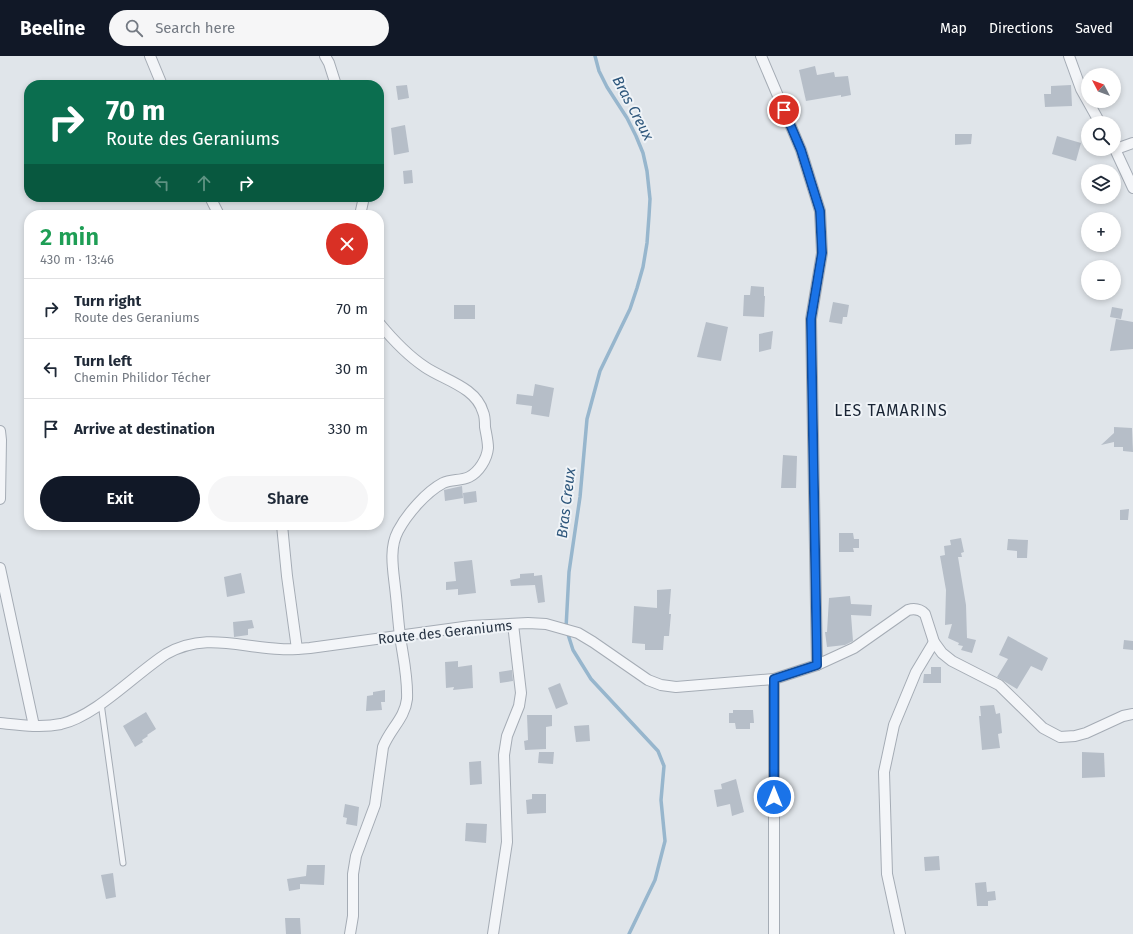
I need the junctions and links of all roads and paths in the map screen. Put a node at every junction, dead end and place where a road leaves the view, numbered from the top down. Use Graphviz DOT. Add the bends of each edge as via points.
graph roads {
  1 [pos="150,56"];
  2 [pos="325,56"];
  3 [pos="761,56"];
  4 [pos="1069,56"];
  5 [pos="160,80"];
  6 [pos="334,80"];
  7 [pos="1096,116"];
  8 [pos="1133,143"];
  9 [pos="1121,146"];
  10 [pos="1119,156"];
  11 [pos="1133,188"];
  12 [pos="384,329"];
  13 [pos="0,431"];
  14 [pos="0,499"];
  15 [pos="282,530"];
  16 [pos="0,568"];
  17 [pos="513,624"];
  18 [pos="400,636"];
  19 [pos="934,642"];
  20 [pos="297,649"];
  21 [pos="817,665"];
  22 [pos="774,679"];
  23 [pos="101,703"];
  24 [pos="1133,714"];
  25 [pos="0,723"];
  26 [pos="34,726"];
  27 [pos="123,863"];
  28 [pos="350,934"];
  29 [pos="493,934"];
  30 [pos="774,934"];
  31 [pos="900,934"];
  1 -- 5 [label="street"];
  2 -- 6 [label="street"];
  3 -- 21 [label="street" via="801,150 820,211 822,253 811,319"];
  4 -- 7 [label="street" via="1081,89"];
  8 -- 9 [label="street"];
  10 -- 11 [label="street"];
  12 -- 18 [label="street" via="425,368 474,397 483,412 488,448 477,472 468,478 444,482 431,490 398,531 392,558"];
  13 -- 14 [label="street"];
  15 -- 20 [label="street"];
  16 -- 26 [label="street"];
  17 -- 18 [label="street, Route des Geraniums" via="471,626"];
  17 -- 22 [label="street, Route des Geraniums" via="546,624 578,634 597,644 648,680 661,685 676,687"];
  17 -- 29 [label="street" via="521,692 519,706 504,750 507,842"];
  18 -- 20 [label="street, Route des Geraniums"];
  18 -- 28 [label="street" via="407,700 400,720 383,747 375,805 356,856"];
  19 -- 21 [label="street, Route des Geraniums" via="925,614 913,609 854,648"];
  19 -- 24 [label="street, Route des Geraniums" via="952,661 998,685 1043,728 1060,737 1086,733"];
  19 -- 31 [label="street" via="916,672 894,725 884,772 887,874"];
  20 -- 23 [label="street, Route des Geraniums" via="280,650 204,642 189,644 176,648 155,661"];
  21 -- 22 [label="street, Route des Geraniums"];
  22 -- 30 [label="street"];
  23 -- 26 [label="street, Route des Geraniums" via="73,721"];
  23 -- 27 [label="lane"];
  25 -- 26 [label="street, Route des Geraniums"];
}
